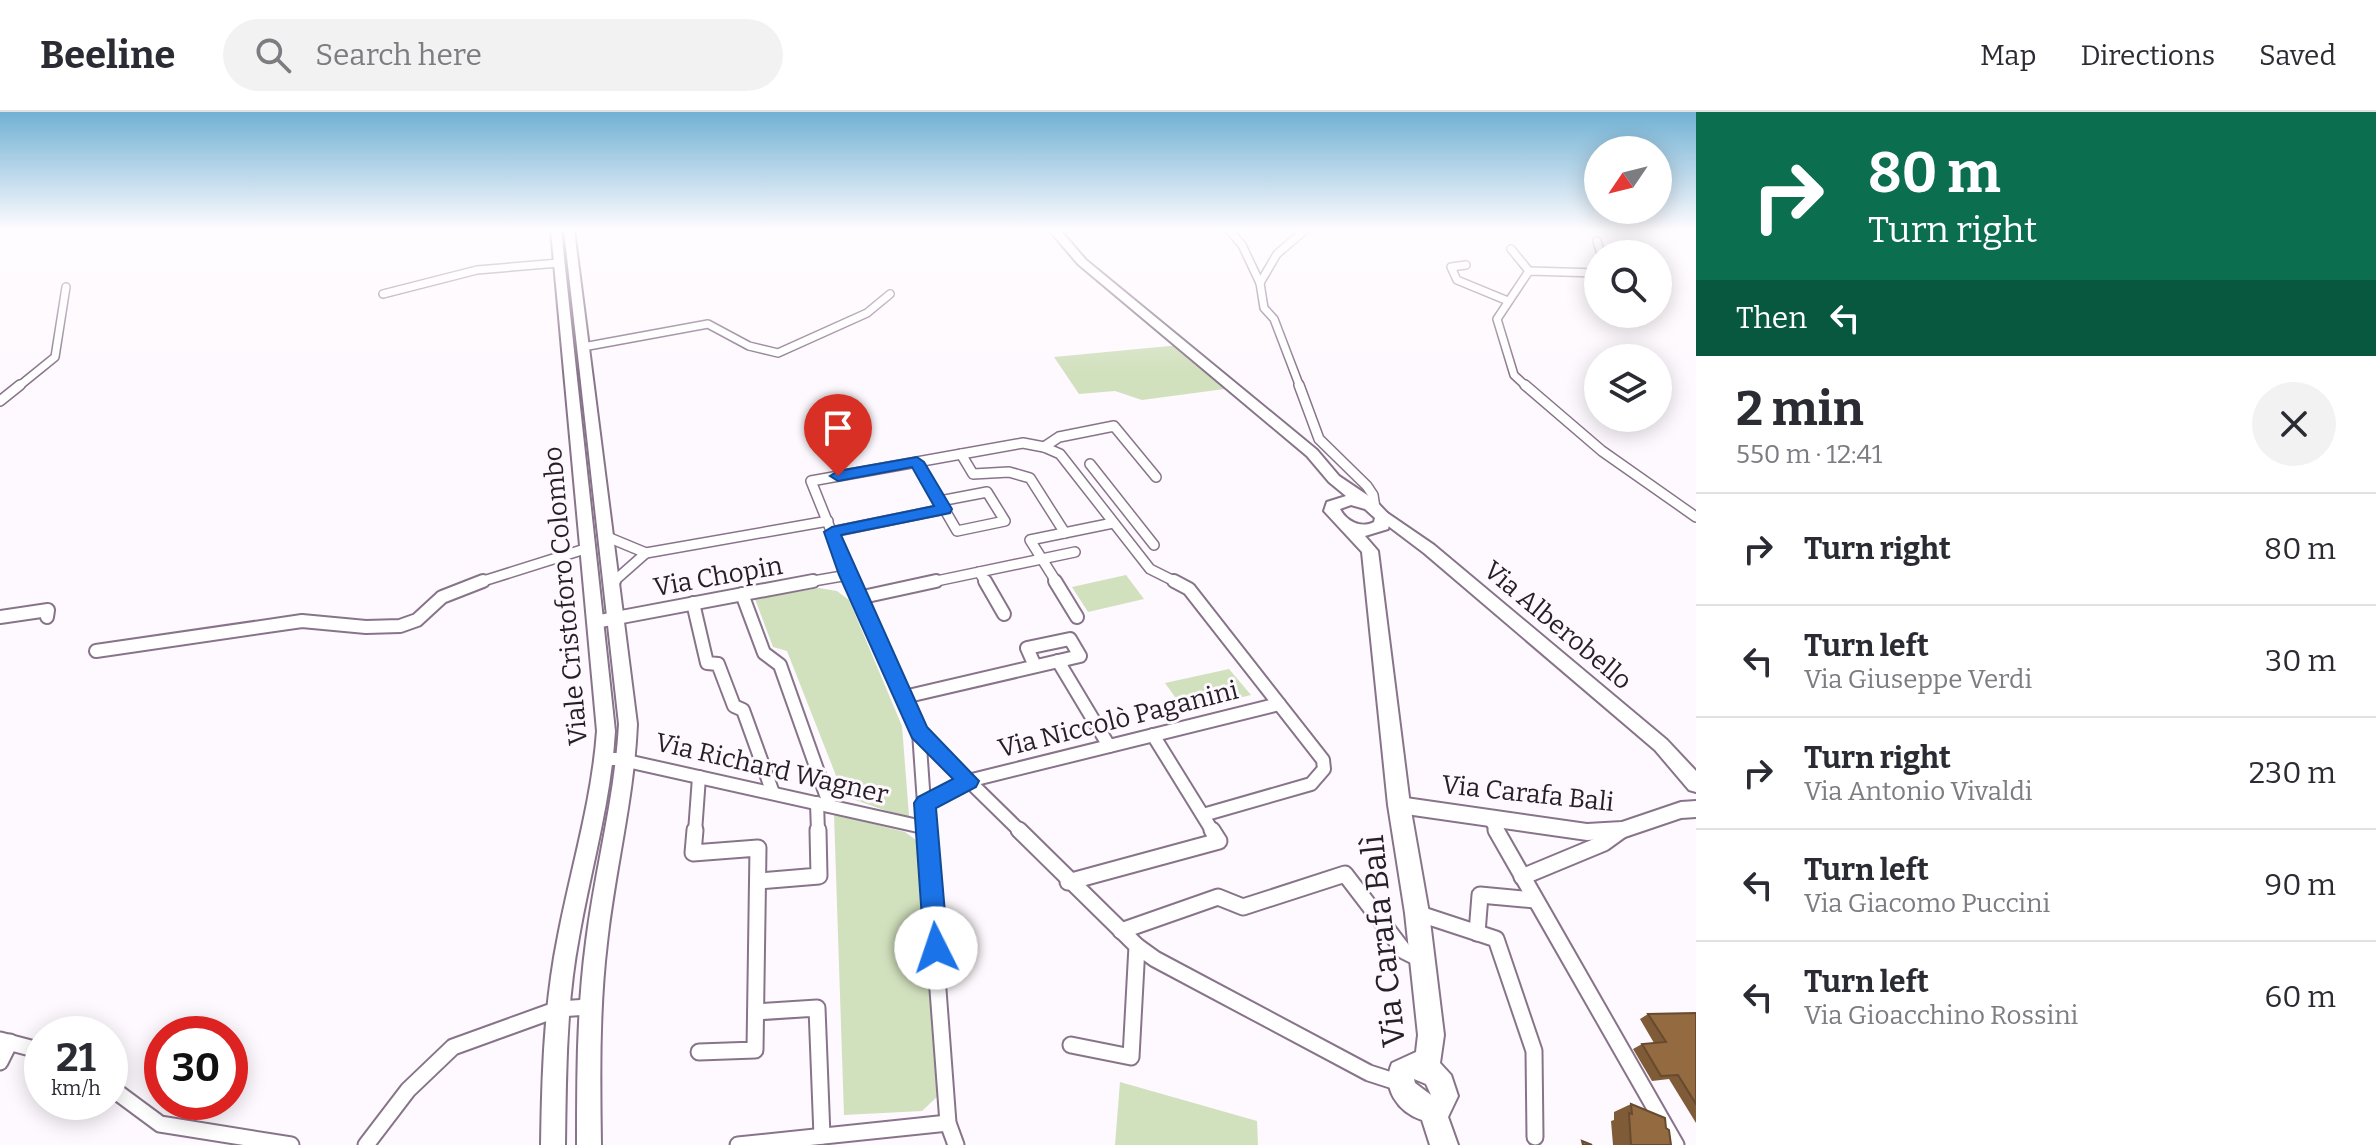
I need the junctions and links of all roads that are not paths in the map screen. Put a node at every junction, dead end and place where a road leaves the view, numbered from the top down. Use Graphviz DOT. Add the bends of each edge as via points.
graph roads {
  1 [pos="445,278"];
  2 [pos="562,278"];
  3 [pos="575,278"];
  4 [pos="1102,278"];
  5 [pos="1258,278"];
  6 [pos="1263,278"];
  7 [pos="1456,278"];
  8 [pos="1524,278"];
  9 [pos="1260,283"];
  10 [pos="66,287"];
  11 [pos="383,294"];
  12 [pos="890,294"];
  13 [pos="1508,301"];
  14 [pos="583,347"];
  15 [pos="579,382"];
  16 [pos="0,401"];
  17 [pos="1044,447"];
  18 [pos="961,454"];
  19 [pos="917,462"];
  20 [pos="1090,464"];
  21 [pos="1156,477"];
  22 [pos="1106,483"];
  23 [pos="1087,487"];
  24 [pos="942,505"];
  25 [pos="1367,516"];
  26 [pos="1696,517"];
  27 [pos="1113,523"];
  28 [pos="830,526"];
  29 [pos="1065,533"];
  30 [pos="605,536"];
  31 [pos="1154,545"];
  32 [pos="588,548"];
  33 [pos="1075,552"];
  34 [pos="646,553"];
  35 [pos="1041,559"];
  36 [pos="979,572"];
  37 [pos="848,575"];
  38 [pos="611,584"];
  39 [pos="742,594"];
  40 [pos="858,598"];
  41 [pos="693,603"];
  42 [pos="1004,614"];
  43 [pos="0,617"];
  44 [pos="47,617"];
  45 [pos="1077,617"];
  46 [pos="616,618"];
  47 [pos="595,622"];
  48 [pos="96,651"];
  49 [pos="1058,661"];
  50 [pos="1035,666"];
  51 [pos="904,697"];
  52 [pos="1279,704"];
  53 [pos="919,732"];
  54 [pos="1153,735"];
  55 [pos="1661,745"];
  56 [pos="1109,746"];
  57 [pos="605,759"];
  58 [pos="628,761"];
  59 [pos="1696,771"];
  60 [pos="699,777"];
  61 [pos="968,781"];
  62 [pos="1696,784"];
  63 [pos="773,793"];
  64 [pos="925,803"];
  65 [pos="824,805"];
  66 [pos="1399,805"];
  67 [pos="1696,809"];
  68 [pos="1203,815"];
  69 [pos="1489,817"];
  70 [pos="927,828"];
  71 [pos="1622,830"];
  72 [pos="1522,877"];
  73 [pos="758,881"];
  74 [pos="1068,882"];
  75 [pos="1535,900"];
  76 [pos="1417,913"];
  77 [pos="1121,931"];
  78 [pos="1477,933"];
  79 [pos="1137,946"];
  80 [pos="1422,960"];
  81 [pos="589,1007"];
  82 [pos="558,1009"];
  83 [pos="756,1012"];
  84 [pos="5,1041"];
  85 [pos="1071,1045"];
  86 [pos="699,1052"];
  87 [pos="0,1062"];
  88 [pos="1426,1069"];
  89 [pos="1400,1083"];
  90 [pos="128,1100"];
  91 [pos="1432,1110"];
  92 [pos="948,1123"];
  93 [pos="822,1136"];
  94 [pos="1535,1137"];
  95 [pos="291,1145"];
  96 [pos="366,1145"];
  97 [pos="553,1145"];
  98 [pos="589,1145"];
  99 [pos="738,1145"];
  100 [pos="956,1145"];
  101 [pos="1444,1145"];
  102 [pos="1676,1145"];
  1 -- 11 [label="street"];
  2 -- 15 [label="main road, Viale Cristoforo Colombo"];
  3 -- 14 [label="main road, Viale Cristoforo Colombo"];
  4 -- 25 [label="main road" via="1312,453 1333,499"];
  5 -- 9 [label="street"];
  6 -- 9 [label="street"];
  7 -- 13 [label="street"];
  8 -- 13 [label="street"];
  9 -- 25 [label="street" via="1264,308 1283,340 1319,439"];
  10 -- 16 [label="street" via="55,357"];
  12 -- 14 [label="street" via="867,313 778,353 749,346 708,324"];
  13 -- 26 [label="street" via="1497,319 1514,375 1602,451"];
  14 -- 15 [label="main road, Viale Cristoforo Colombo"];
  15 -- 30 [label="main road, Viale Cristoforo Colombo"];
  15 -- 32 [label="main road, Viale Cristoforo Colombo"];
  17 -- 18 [label="street" via="1023,443"];
  17 -- 21 [label="street" via="1059,437 1114,426"];
  17 -- 23 [label="street" via="1060,454"];
  18 -- 19 [label="street"];
  18 -- 29 [label="street" via="973,474 1021,473 1030,478"];
  19 -- 24 [label="street"];
  19 -- 28 [label="street" via="811,481"];
  20 -- 22 [label="street"];
  22 -- 23 [label="street"];
  22 -- 31 [label="street"];
  23 -- 27 [label="street"];
  24 -- 24 [label="street" via="987,492 1005,521 957,531"];
  24 -- 28 [label="street"];
  25 -- 25 [label="main road" via="1347,526 1335,516"];
  25 -- 55 [label="main road, Via Alberobello" via="1433,553"];
  25 -- 66 [label="main road, Via Carafa Balì"];
  27 -- 29 [label="street"];
  27 -- 52 [label="street" via="1150,569 1189,589"];
  28 -- 34 [label="street"];
  28 -- 37 [label="street"];
  29 -- 35 [label="street" via="1030,540"];
  30 -- 34 [label="street"];
  30 -- 38 [label="main road, Viale Cristoforo Colombo"];
  32 -- 47 [label="main road, Viale Cristoforo Colombo"];
  32 -- 48 [label="street" via="455,591 417,620 400,626 302,621"];
  33 -- 35 [label="street"];
  34 -- 38 [label="street"];
  35 -- 36 [label="street"];
  35 -- 45 [label="street"];
  36 -- 40 [label="street"];
  36 -- 42 [label="street"];
  37 -- 39 [label="street, Via Chopin"];
  37 -- 40 [label="street"];
  38 -- 46 [label="main road, Viale Cristoforo Colombo"];
  39 -- 41 [label="street, Via Chopin"];
  39 -- 65 [label="street" via="764,653 780,665"];
  40 -- 51 [label="street"];
  41 -- 46 [label="street, Via Chopin"];
  41 -- 63 [label="street" via="707,663 718,664 734,706 743,710"];
  43 -- 44 [label="street" via="48,610"];
  46 -- 47 [label="street, Via Chopin"];
  46 -- 58 [label="main road, Viale Cristoforo Colombo"];
  47 -- 57 [label="main road, Viale Cristoforo Colombo"];
  49 -- 50 [label="street"];
  49 -- 50 [label="street" via="1080,656 1070,639 1027,648"];
  49 -- 56 [label="street"];
  50 -- 51 [label="street"];
  51 -- 53 [label="street"];
  52 -- 54 [label="street, Via Niccolò Paganini"];
  52 -- 68 [label="street" via="1323,760 1324,769 1311,784"];
  53 -- 61 [label="street"];
  53 -- 64 [label="street"];
  54 -- 56 [label="street, Via Niccolò Paganini"];
  54 -- 68 [label="street"];
  55 -- 59 [label="main road"];
  55 -- 62 [label="main road, Via Alberobello"];
  56 -- 61 [label="street, Via Niccolò Paganini"];
  57 -- 58 [label="street, Via Richard Wagner"];
  57 -- 82 [label="main road, Viale Cristoforo Colombo" via="567,939"];
  58 -- 60 [label="street, Via Richard Wagner"];
  58 -- 81 [label="main road, Viale Cristoforo Colombo"];
  60 -- 63 [label="street, Via Richard Wagner"];
  60 -- 73 [label="street" via="693,853 758,848"];
  61 -- 64 [label="street, Via Niccolò Paganini"];
  61 -- 74 [label="street"];
  63 -- 65 [label="street, Via Richard Wagner"];
  64 -- 70 [label="street"];
  65 -- 70 [label="street, Via Richard Wagner"];
  65 -- 73 [label="street" via="819,876"];
  66 -- 69 [label="main road, Via Carafa Bali"];
  66 -- 76 [label="main road, Via Carafa Balì"];
  67 -- 71 [label="main road, Via Carafa Bali"];
  68 -- 74 [label="street" via="1219,841"];
  69 -- 71 [label="main road, Via Carafa Bali" via="1587,832"];
  69 -- 72 [label="street"];
  70 -- 92 [label="street"];
  71 -- 72 [label="street" via="1604,843"];
  72 -- 75 [label="street"];
  73 -- 83 [label="street"];
  74 -- 77 [label="street"];
  75 -- 78 [label="street" via="1480,895"];
  75 -- 102 [label="street"];
  76 -- 78 [label="street"];
  76 -- 80 [label="main road, Via Carafa Balì"];
  77 -- 79 [label="street"];
  77 -- 80 [label="street" via="1218,897 1243,907 1345,874 1404,951"];
  78 -- 94 [label="street" via="1496,939 1534,1051"];
  79 -- 85 [label="street" via="1131,1057"];
  79 -- 89 [label="street" via="1369,1073"];
  80 -- 88 [label="main road, Via Carafa Balì" via="1431,1035"];
  81 -- 82 [label="street"];
  81 -- 98 [label="main road, Viale Cristoforo Colombo"];
  82 -- 96 [label="street" via="453,1047 408,1090"];
  82 -- 97 [label="main road, Viale Cristoforo Colombo"];
  83 -- 86 [label="street" via="755,1050"];
  83 -- 93 [label="street" via="817,1008"];
  84 -- 87 [label="street"];
  88 -- 89 [label="main road" via="1404,1068"];
  88 -- 91 [label="main road" via="1438,1078 1445,1096 1442,1106"];
  89 -- 91 [label="main road" via="1410,1099"];
  90 -- 95 [label="street" via="160,1124"];
  91 -- 101 [label="main road"];
  92 -- 93 [label="street"];
  92 -- 100 [label="street"];
  93 -- 99 [label="street"];
}
